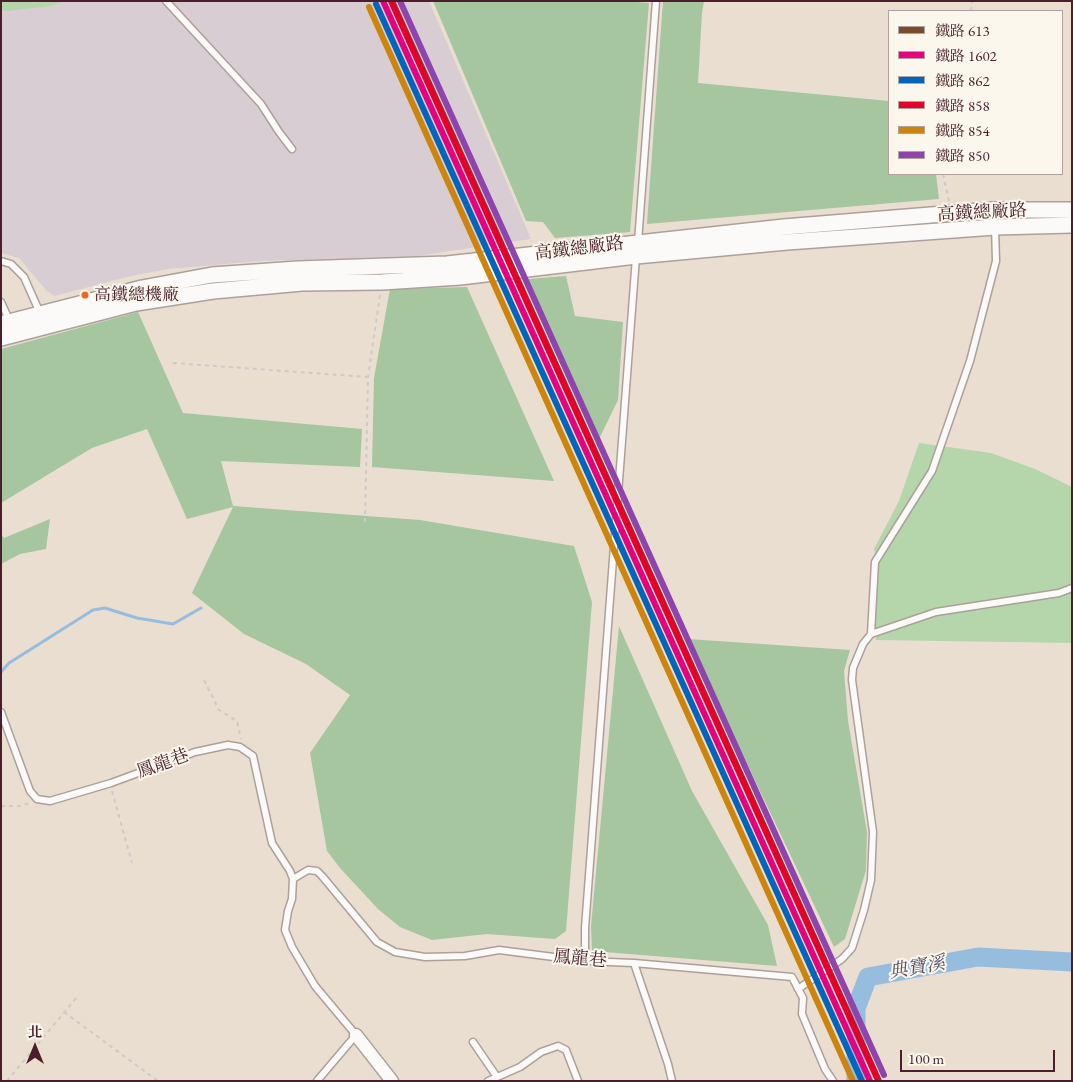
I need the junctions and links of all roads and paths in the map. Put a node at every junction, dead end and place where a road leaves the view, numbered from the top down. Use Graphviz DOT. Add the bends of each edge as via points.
graph roads {
  1 [pos="166,1"];
  2 [pos="656,1"];
  3 [pos="292,149"];
  4 [pos="1072,210"];
  5 [pos="1072,225"];
  6 [pos="995,226"];
  7 [pos="637,249"];
  8 [pos="1,262"];
  9 [pos="382,282"];
  10 [pos="1,302"];
  11 [pos="40,313"];
  12 [pos="7,329"];
  13 [pos="173,363"];
  14 [pos="368,377"];
  15 [pos="365,522"];
  16 [pos="1072,588"];
  17 [pos="871,634"];
  18 [pos="204,680"];
  19 [pos="1,712"];
  20 [pos="243,748"];
  21 [pos="110,783"];
  22 [pos="37,799"];
  23 [pos="1,806"];
  24 [pos="132,863"];
  25 [pos="293,880"];
  26 [pos="585,961"];
  27 [pos="634,963"];
  28 [pos="798,989"];
  29 [pos="76,997"];
  30 [pos="64,1012"];
  31 [pos="356,1035"];
  32 [pos="473,1042"];
  33 [pos="492,1079"];
  34 [pos="7,1081"];
  35 [pos="158,1081"];
  36 [pos="317,1081"];
  37 [pos="392,1081"];
  38 [pos="578,1081"];
  39 [pos="672,1081"];
  40 [pos="833,1081"];
  1 -- 3 [label="lane" via="262,104"];
  2 -- 7 [label="lane"];
  4 -- 7 [label="street, 高鐵總廠路" via="992,210 784,226"];
  5 -- 6 [label="street, 高鐵總廠路"];
  6 -- 7 [label="street, 高鐵總廠路" via="787,242"];
  6 -- 17 [label="lane" via="996,261 970,361 932,471 875,562"];
  7 -- 9 [label="street, 高鐵總廠路" via="460,277"];
  7 -- 11 [label="street, 高鐵總廠路" via="447,264 212,275"];
  7 -- 26 [label="lane"];
  8 -- 11 [label="lane" via="10,264 24,277"];
  9 -- 12 [label="street, 高鐵總廠路" via="302,283 213,291"];
  9 -- 14 [label="path"];
  10 -- 12 [label="lane"];
  11 -- 12 [label="street, 高鐵總廠路"];
  13 -- 14 [label="path"];
  14 -- 15 [label="path"];
  16 -- 17 [label="lane" via="1059,594 936,612"];
  17 -- 28 [label="lane" via="857,655 852,680 873,832 872,880 852,948 842,959"];
  18 -- 20 [label="path" via="219,710 237,721"];
  19 -- 22 [label="lane" via="30,792"];
  20 -- 21 [label="lane, 鳳龍巷" via="228,745 195,752"];
  20 -- 25 [label="lane" via="252,756 272,843"];
  21 -- 22 [label="lane, 鳳龍巷" via="50,802"];
  21 -- 24 [label="path"];
  22 -- 23 [label="path" via="19,806"];
  25 -- 26 [label="lane, 鳳龍巷" via="308,870 316,871 377,942 395,952 426,957 465,956 499,950"];
  25 -- 31 [label="lane" via="285,930 292,948 315,986"];
  26 -- 27 [label="lane, 鳳龍巷"];
  27 -- 28 [label="lane, 鳳龍巷" via="792,977"];
  27 -- 39 [label="lane"];
  28 -- 40 [label="lane" via="803,998 802,1014"];
  29 -- 30 [label="path"];
  30 -- 34 [label="path"];
  30 -- 35 [label="path"];
  31 -- 36 [label="lane"];
  31 -- 37 [label="street"];
  32 -- 33 [label="lane"];
  33 -- 38 [label="lane" via="558,1046 566,1050"];
}
